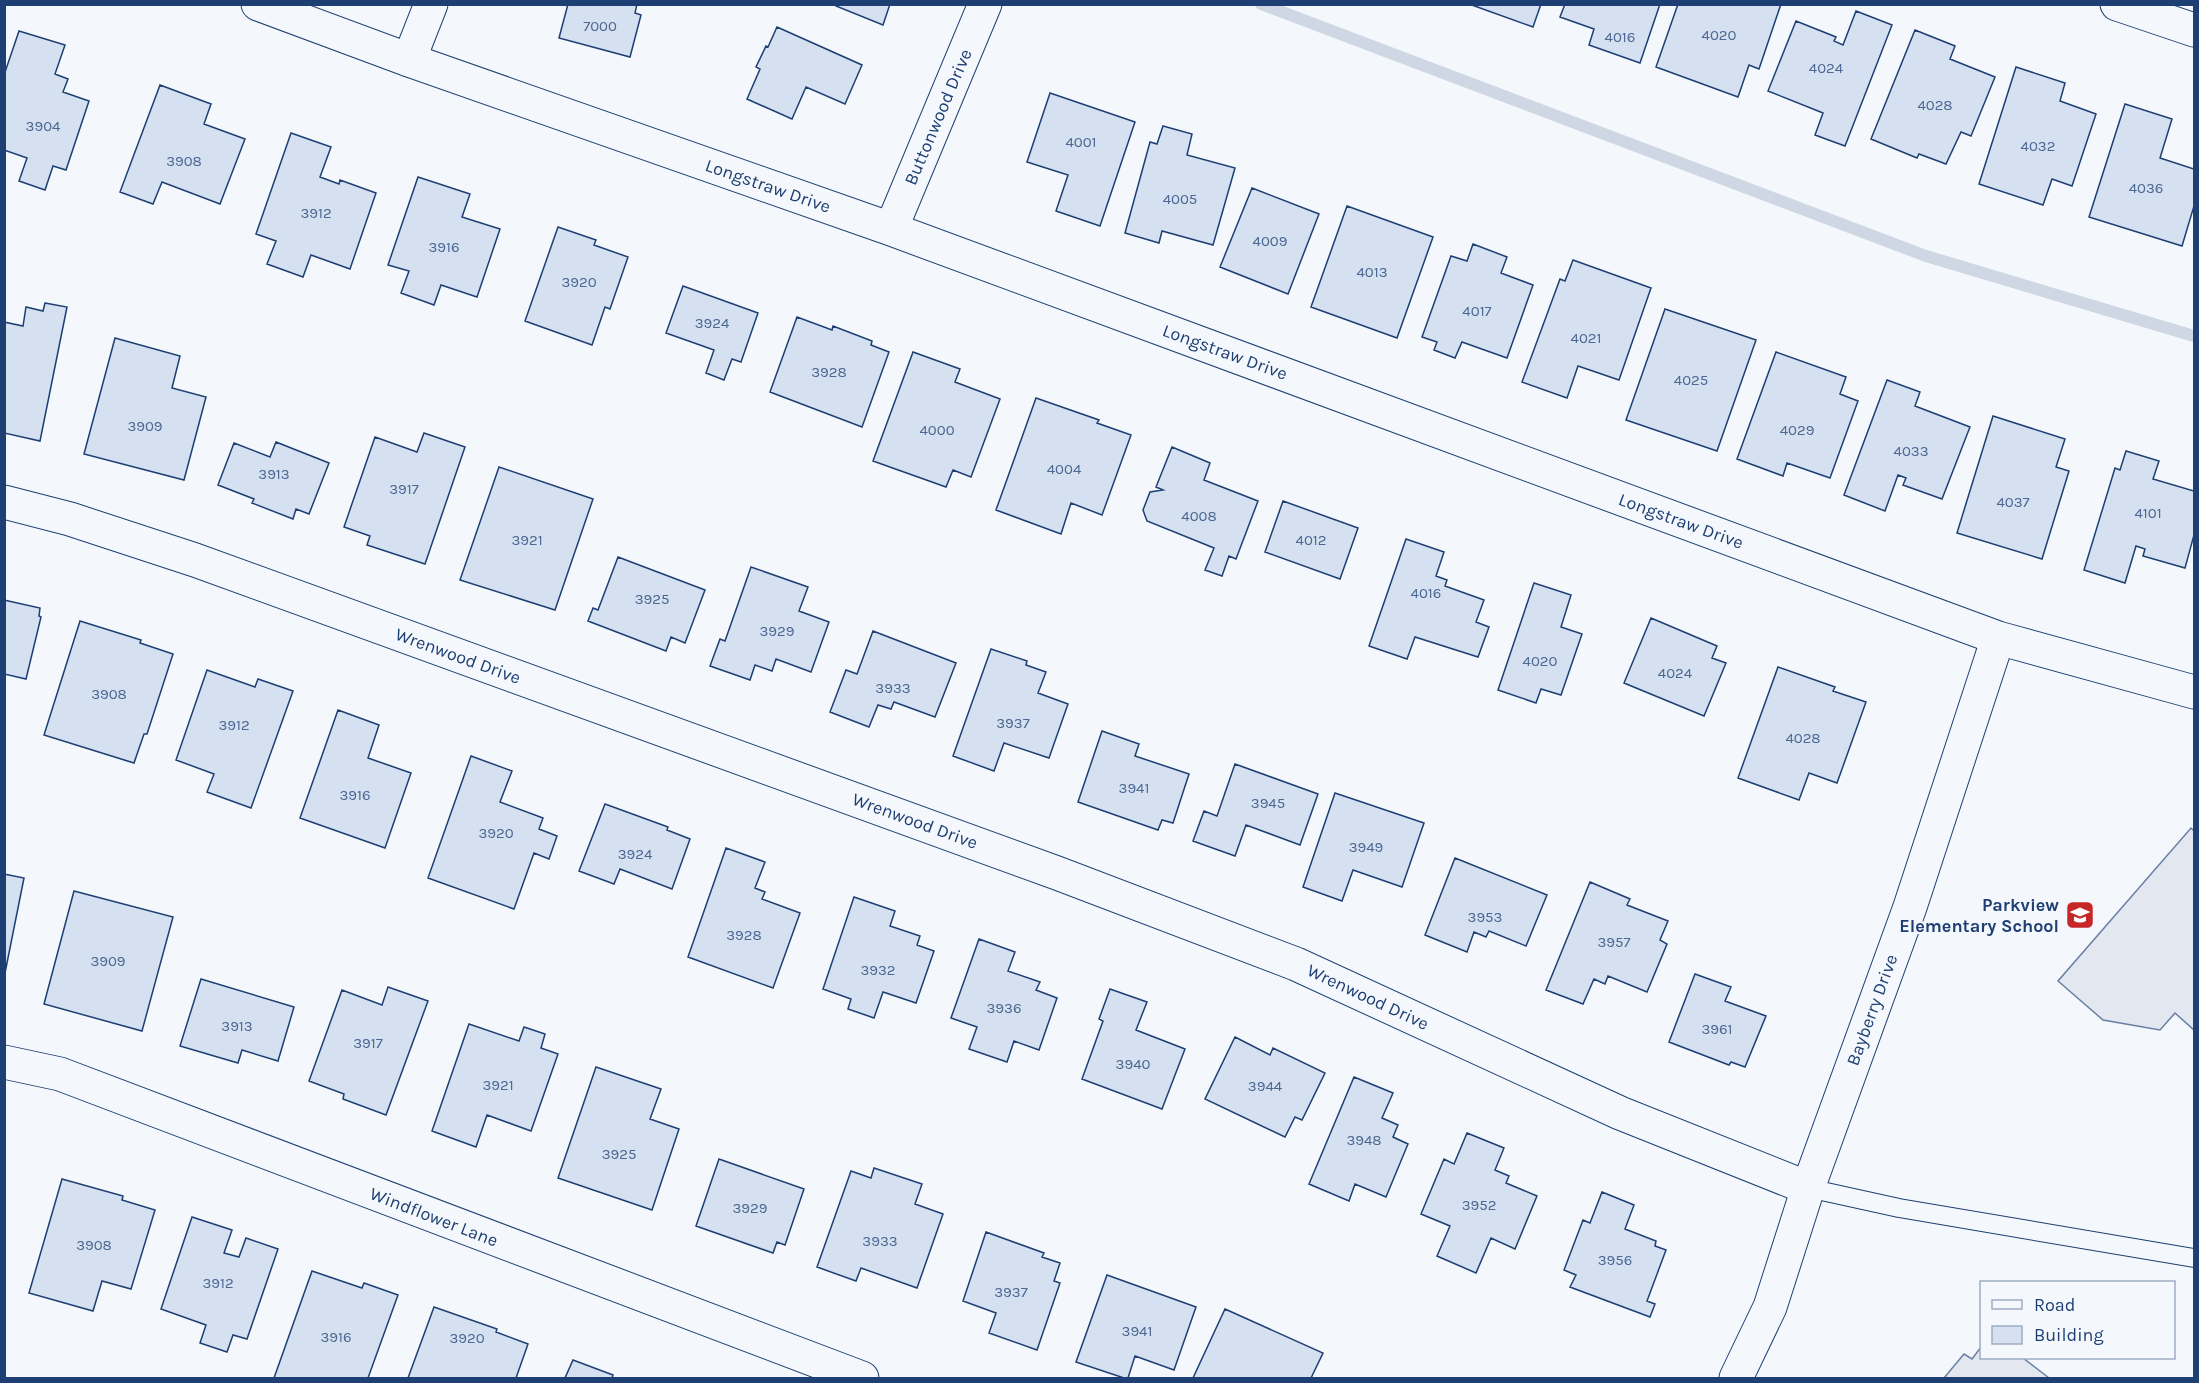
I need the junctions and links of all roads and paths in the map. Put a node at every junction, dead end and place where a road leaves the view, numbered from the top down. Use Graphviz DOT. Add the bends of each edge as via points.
graph roads {
  1 [pos="258,4"];
  2 [pos="431,4"];
  3 [pos="986,4"];
  4 [pos="2117,4"];
  5 [pos="2194,30"];
  6 [pos="409,60"];
  7 [pos="891,229"];
  8 [pos="4,502"];
  9 [pos="1998,638"];
  10 [pos="2194,692"];
  11 [pos="4,1062"];
  12 [pos="1808,1188"];
  13 [pos="2194,1258"];
  14 [pos="862,1378"];
  15 [pos="1736,1378"];
  1 -- 6 [label="street, Longstraw Drive"];
  2 -- 6 [label="street"];
  3 -- 7 [label="street, Buttonwood Drive"];
  4 -- 5 [label="street"];
  6 -- 7 [label="street, Longstraw Drive"];
  7 -- 9 [label="street, Longstraw Drive"];
  8 -- 12 [label="street, Wrenwood Drive" via="195,560 1209,930 1296,964 1620,1113"];
  9 -- 10 [label="street, Longstraw Drive"];
  9 -- 12 [label="street, Bayberry Drive" via="1910,907"];
  11 -- 14 [label="street, Windflower Lane" via="60,1074"];
  12 -- 13 [label="lane" via="1899,1208"];
  12 -- 15 [label="street, Bayberry Drive" via="1770,1307"];
}
